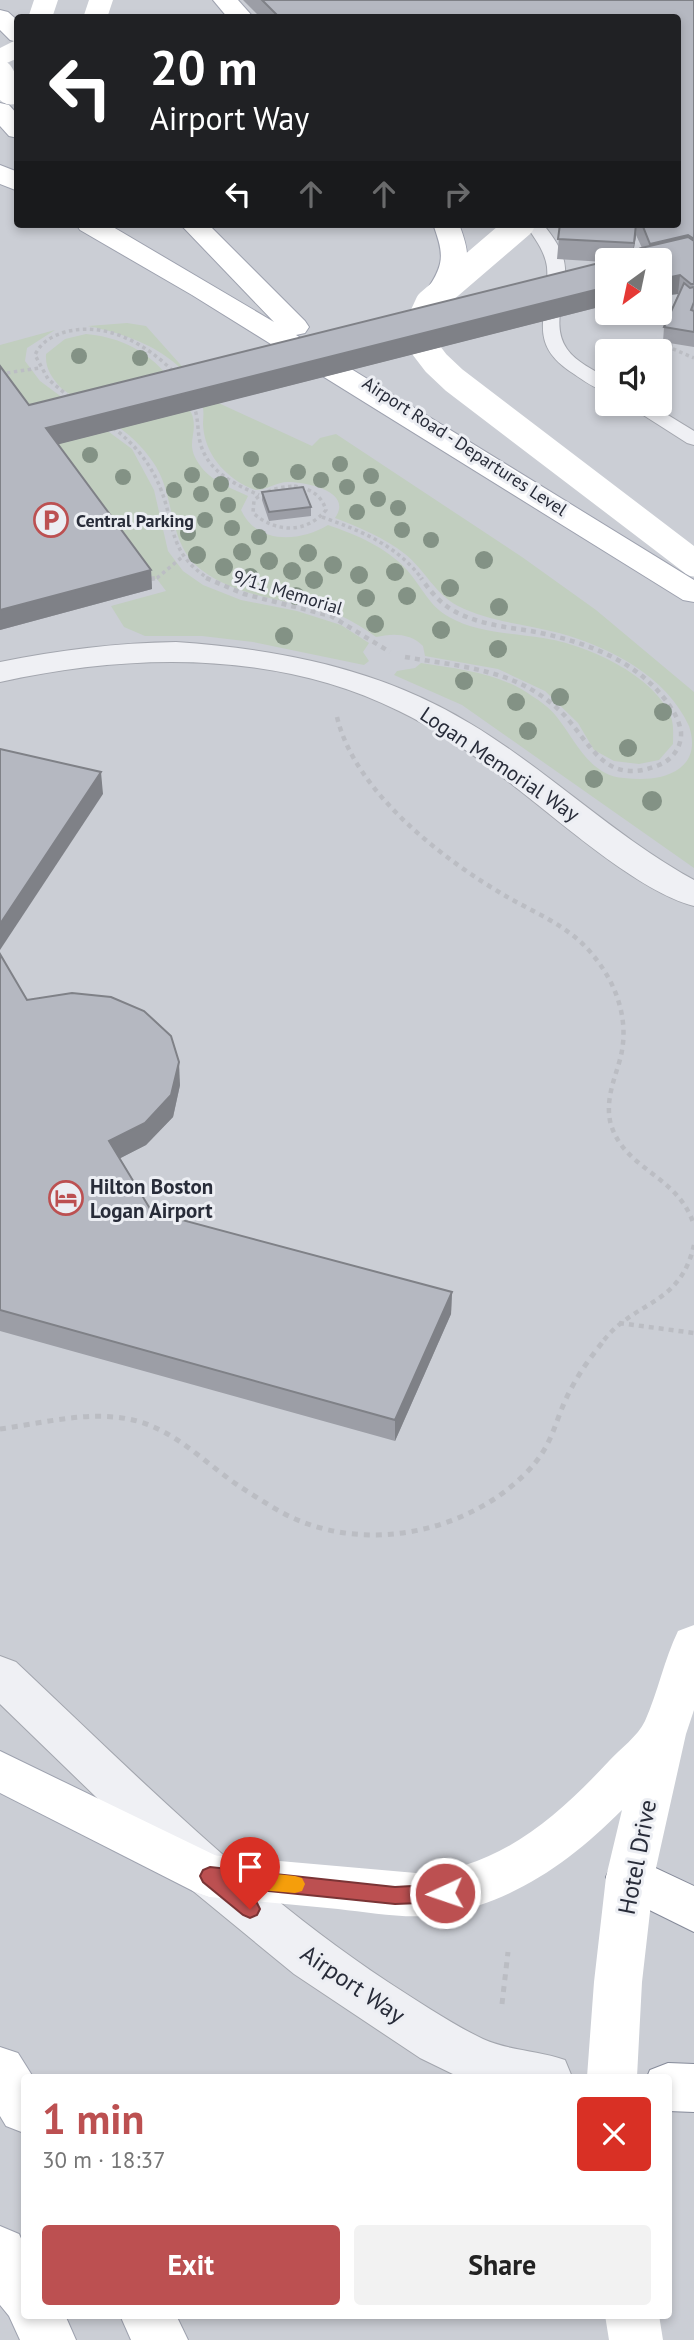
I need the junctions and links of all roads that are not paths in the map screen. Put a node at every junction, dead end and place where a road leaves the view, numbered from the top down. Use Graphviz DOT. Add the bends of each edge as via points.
graph roads {
  1 [pos="225,0"];
  2 [pos="238,14"];
  3 [pos="0,17"];
  4 [pos="14,32"];
  5 [pos="8,90"];
  6 [pos="14,115"];
  7 [pos="96,228"];
  8 [pos="123,228"];
  9 [pos="196,228"];
  10 [pos="447,228"];
  11 [pos="514,228"];
  12 [pos="514,228"];
  13 [pos="537,228"];
  14 [pos="202,289"];
  15 [pos="440,291"];
  16 [pos="595,379"];
  17 [pos="656,416"];
  18 [pos="694,439"];
  19 [pos="694,563"];
  20 [pos="694,569"];
  21 [pos="694,591"];
  22 [pos="0,672"];
  23 [pos="694,895"];
  24 [pos="694,1644"];
  25 [pos="0,1675"];
  26 [pos="663,1734"];
  27 [pos="0,1771"];
  28 [pos="210,1876"];
  29 [pos="630,1877"];
  30 [pos="694,1910"];
  31 [pos="0,2070"];
  32 [pos="531,2074"];
  33 [pos="612,2074"];
  34 [pos="672,2087"];
  35 [pos="694,2088"];
  36 [pos="21,2104"];
  37 [pos="0,2252"];
  38 [pos="21,2290"];
  39 [pos="37,2319"];
  40 [pos="148,2319"];
  41 [pos="633,2319"];
  42 [pos="49,2340"];
  43 [pos="161,2340"];
  44 [pos="636,2340"];
  1 -- 2 [label="main road"];
  3 -- 4 [label="main road"];
  5 -- 6 [label="main road"];
  7 -- 14 [label="main road"];
  8 -- 14 [label="main road"];
  9 -- 21 [label="main road, Airport Road - Departures Level" via="326,355 466,450"];
  10 -- 15 [label="main road" via="455,271"];
  11 -- 15 [label="main road"];
  12 -- 19 [label="main road, bridge" via="429,303 418,331 423,347 454,380"];
  13 -- 16 [label="lane" via="556,268 551,334 559,351"];
  14 -- 21 [label="main road"];
  15 -- 20 [label="main road" via="422,316 419,331 434,362"];
  17 -- 18 [label="lane"];
  22 -- 23 [label="street, Logan Memorial Way" via="69,658 169,652 309,668 416,706"];
  24 -- 26 [label="main road, Hotel Drive"];
  25 -- 28 [label="street, Airport Way"];
  26 -- 28 [label="main road" via="578,1823 536,1856 489,1880 445,1893 395,1895"];
  26 -- 29 [label="main road, Hotel Drive"];
  27 -- 28 [label="main road"];
  28 -- 32 [label="street, Airport Way" via="311,1958 438,2042 487,2066"];
  29 -- 30 [label="main road"];
  29 -- 33 [label="main road, Hotel Drive"];
  31 -- 36 [label="main road"];
  34 -- 35 [label="main road"];
  37 -- 38 [label="main road"];
  39 -- 42 [label="main road"];
  40 -- 43 [label="main road"];
  41 -- 44 [label="main road"];
}
